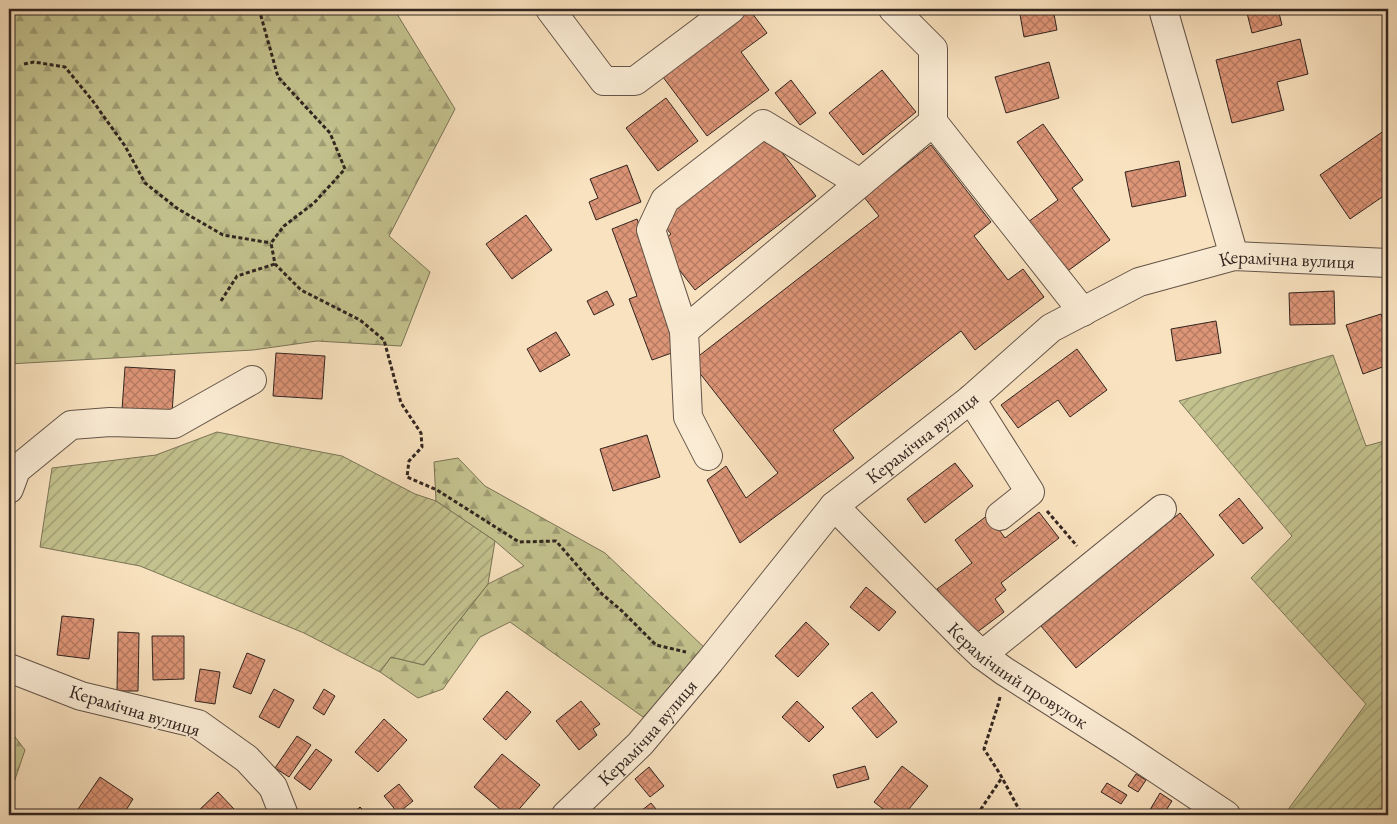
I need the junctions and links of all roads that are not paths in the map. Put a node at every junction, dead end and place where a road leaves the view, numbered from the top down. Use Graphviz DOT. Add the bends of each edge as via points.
graph roads {
  1 [pos="550,9"];
  2 [pos="732,9"];
  3 [pos="893,9"];
  4 [pos="1163,9"];
  5 [pos="933,122"];
  6 [pos="860,183"];
  7 [pos="1234,256"];
  8 [pos="1388,262"];
  9 [pos="1083,312"];
  10 [pos="684,331"];
  11 [pos="252,380"];
  12 [pos="971,399"];
  13 [pos="708,456"];
  14 [pos="9,489"];
  15 [pos="834,506"];
  16 [pos="1162,510"];
  17 [pos="1000,516"];
  18 [pos="982,655"];
  19 [pos="9,668"];
  20 [pos="284,815"];
  21 [pos="566,815"];
  22 [pos="1226,815"];
  1 -- 2 [label="street" via="604,81 635,81"];
  3 -- 5 [label="street" via="933,49"];
  4 -- 7 [label="street"];
  5 -- 6 [label="street"];
  5 -- 9 [label="street"];
  6 -- 10 [label="street"];
  6 -- 10 [label="street" via="762,124 665,200 651,230"];
  7 -- 8 [label="street, Керамічна вулиця"];
  7 -- 9 [label="street, Керамічна вулиця" via="1139,282"];
  9 -- 12 [label="street, Керамічна вулиця" via="1051,328"];
  10 -- 13 [label="street" via="688,416"];
  11 -- 14 [label="street" via="174,424 110,422 71,425 16,470"];
  12 -- 15 [label="street, Керамічна вулиця"];
  12 -- 17 [label="street" via="1030,492"];
  15 -- 18 [label="street, Керамічний провулок"];
  15 -- 21 [label="street, Керамічна вулиця" via="640,744"];
  16 -- 18 [label="street"];
  18 -- 22 [label="street, Керамічний провулок"];
  19 -- 20 [label="street, Керамічна вулиця" via="81,696 198,724 247,759 273,788"];
}
